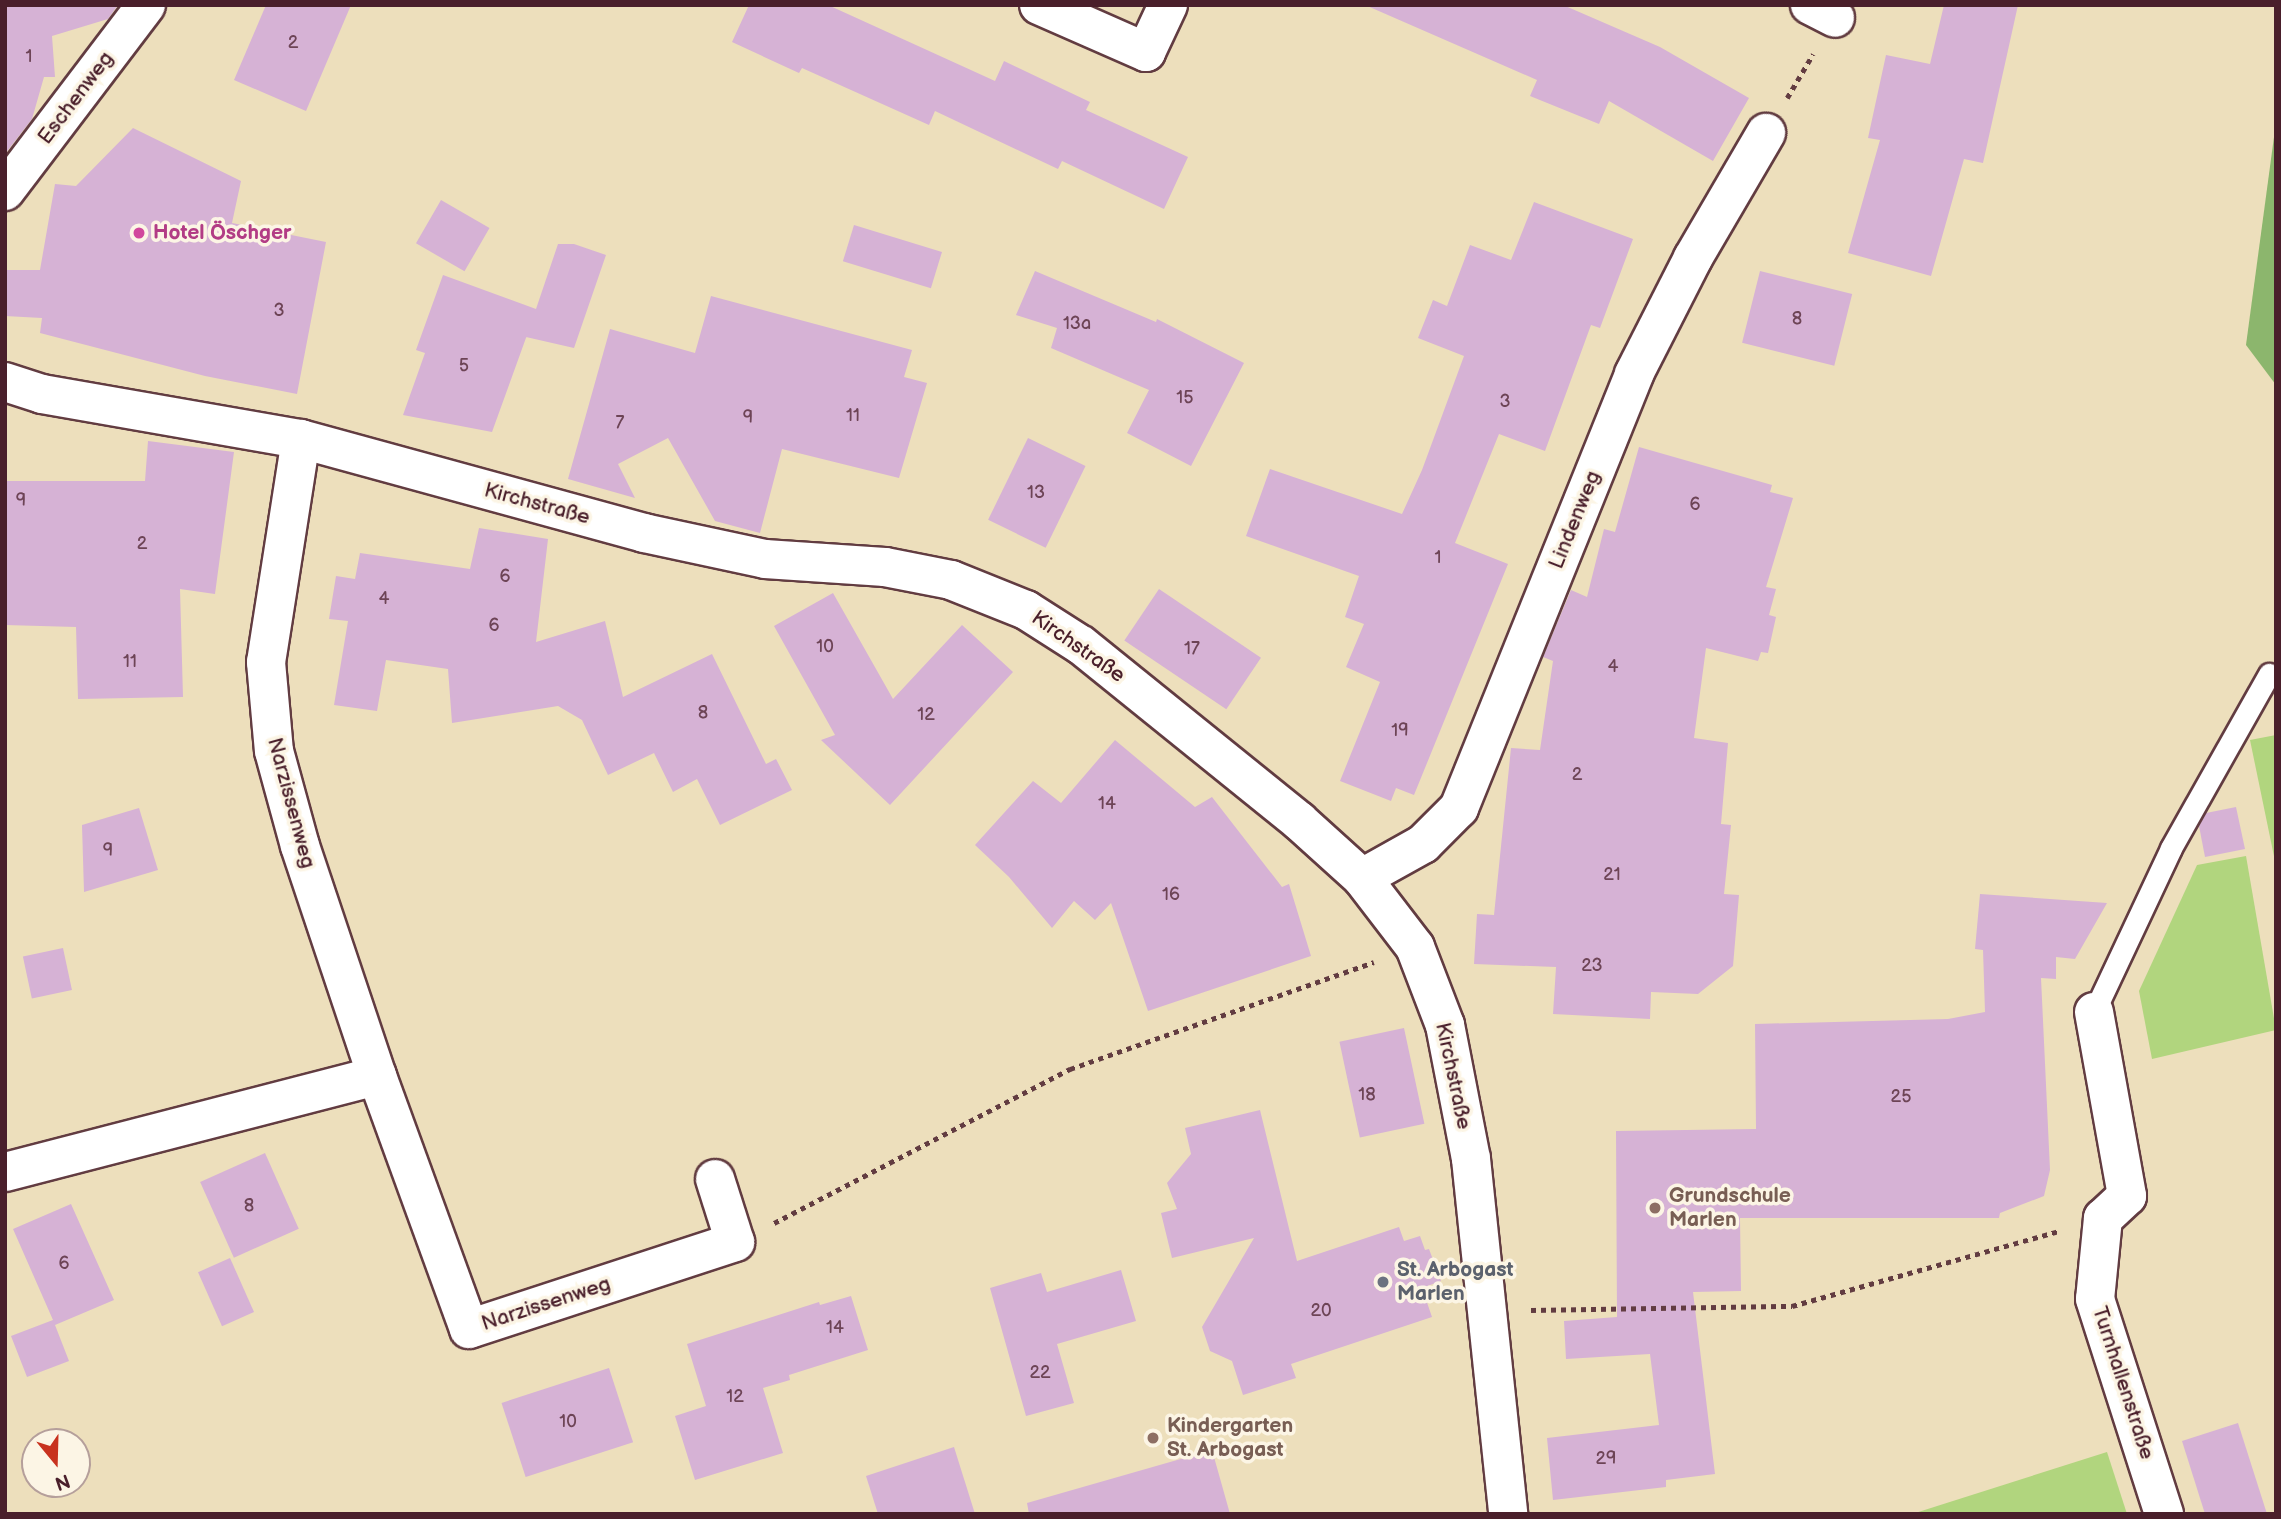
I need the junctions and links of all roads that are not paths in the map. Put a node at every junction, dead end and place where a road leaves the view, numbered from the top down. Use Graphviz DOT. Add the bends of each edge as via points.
graph roads {
  1 [pos="146,5"];
  2 [pos="1039,5"];
  3 [pos="1168,5"];
  4 [pos="1766,134"];
  5 [pos="5,191"];
  6 [pos="5,382"];
  7 [pos="302,439"];
  8 [pos="2269,674"];
  9 [pos="1362,878"];
  10 [pos="2094,1012"];
  11 [pos="377,1076"];
  12 [pos="5,1172"];
  13 [pos="715,1179"];
  14 [pos="1508,1514"];
  15 [pos="2164,1514"];
  1 -- 5 [label="street, Eschenweg"];
  2 -- 3 [label="street" via="1146,52"];
  4 -- 9 [label="street, Lindenweg" via="1693,258 1634,374 1459,808 1423,844"];
  6 -- 7 [label="street, Kirchstraße" via="43,394"];
  7 -- 9 [label="street, Kirchstraße" via="644,533 765,559 885,567 951,580 1026,610 1081,645 1299,821"];
  7 -- 11 [label="street, Narzissenweg" via="266,662 274,751 300,846"];
  8 -- 10 [label="lane" via="2171,848"];
  9 -- 14 [label="street, Kirchstraße" via="1415,947 1444,1025 1471,1159"];
  10 -- 15 [label="street, Turnhallenstraße" via="2127,1196 2103,1218 2095,1299"];
  11 -- 12 [label="street"];
  11 -- 13 [label="street, Narzissenweg" via="469,1329 736,1242"];
}
